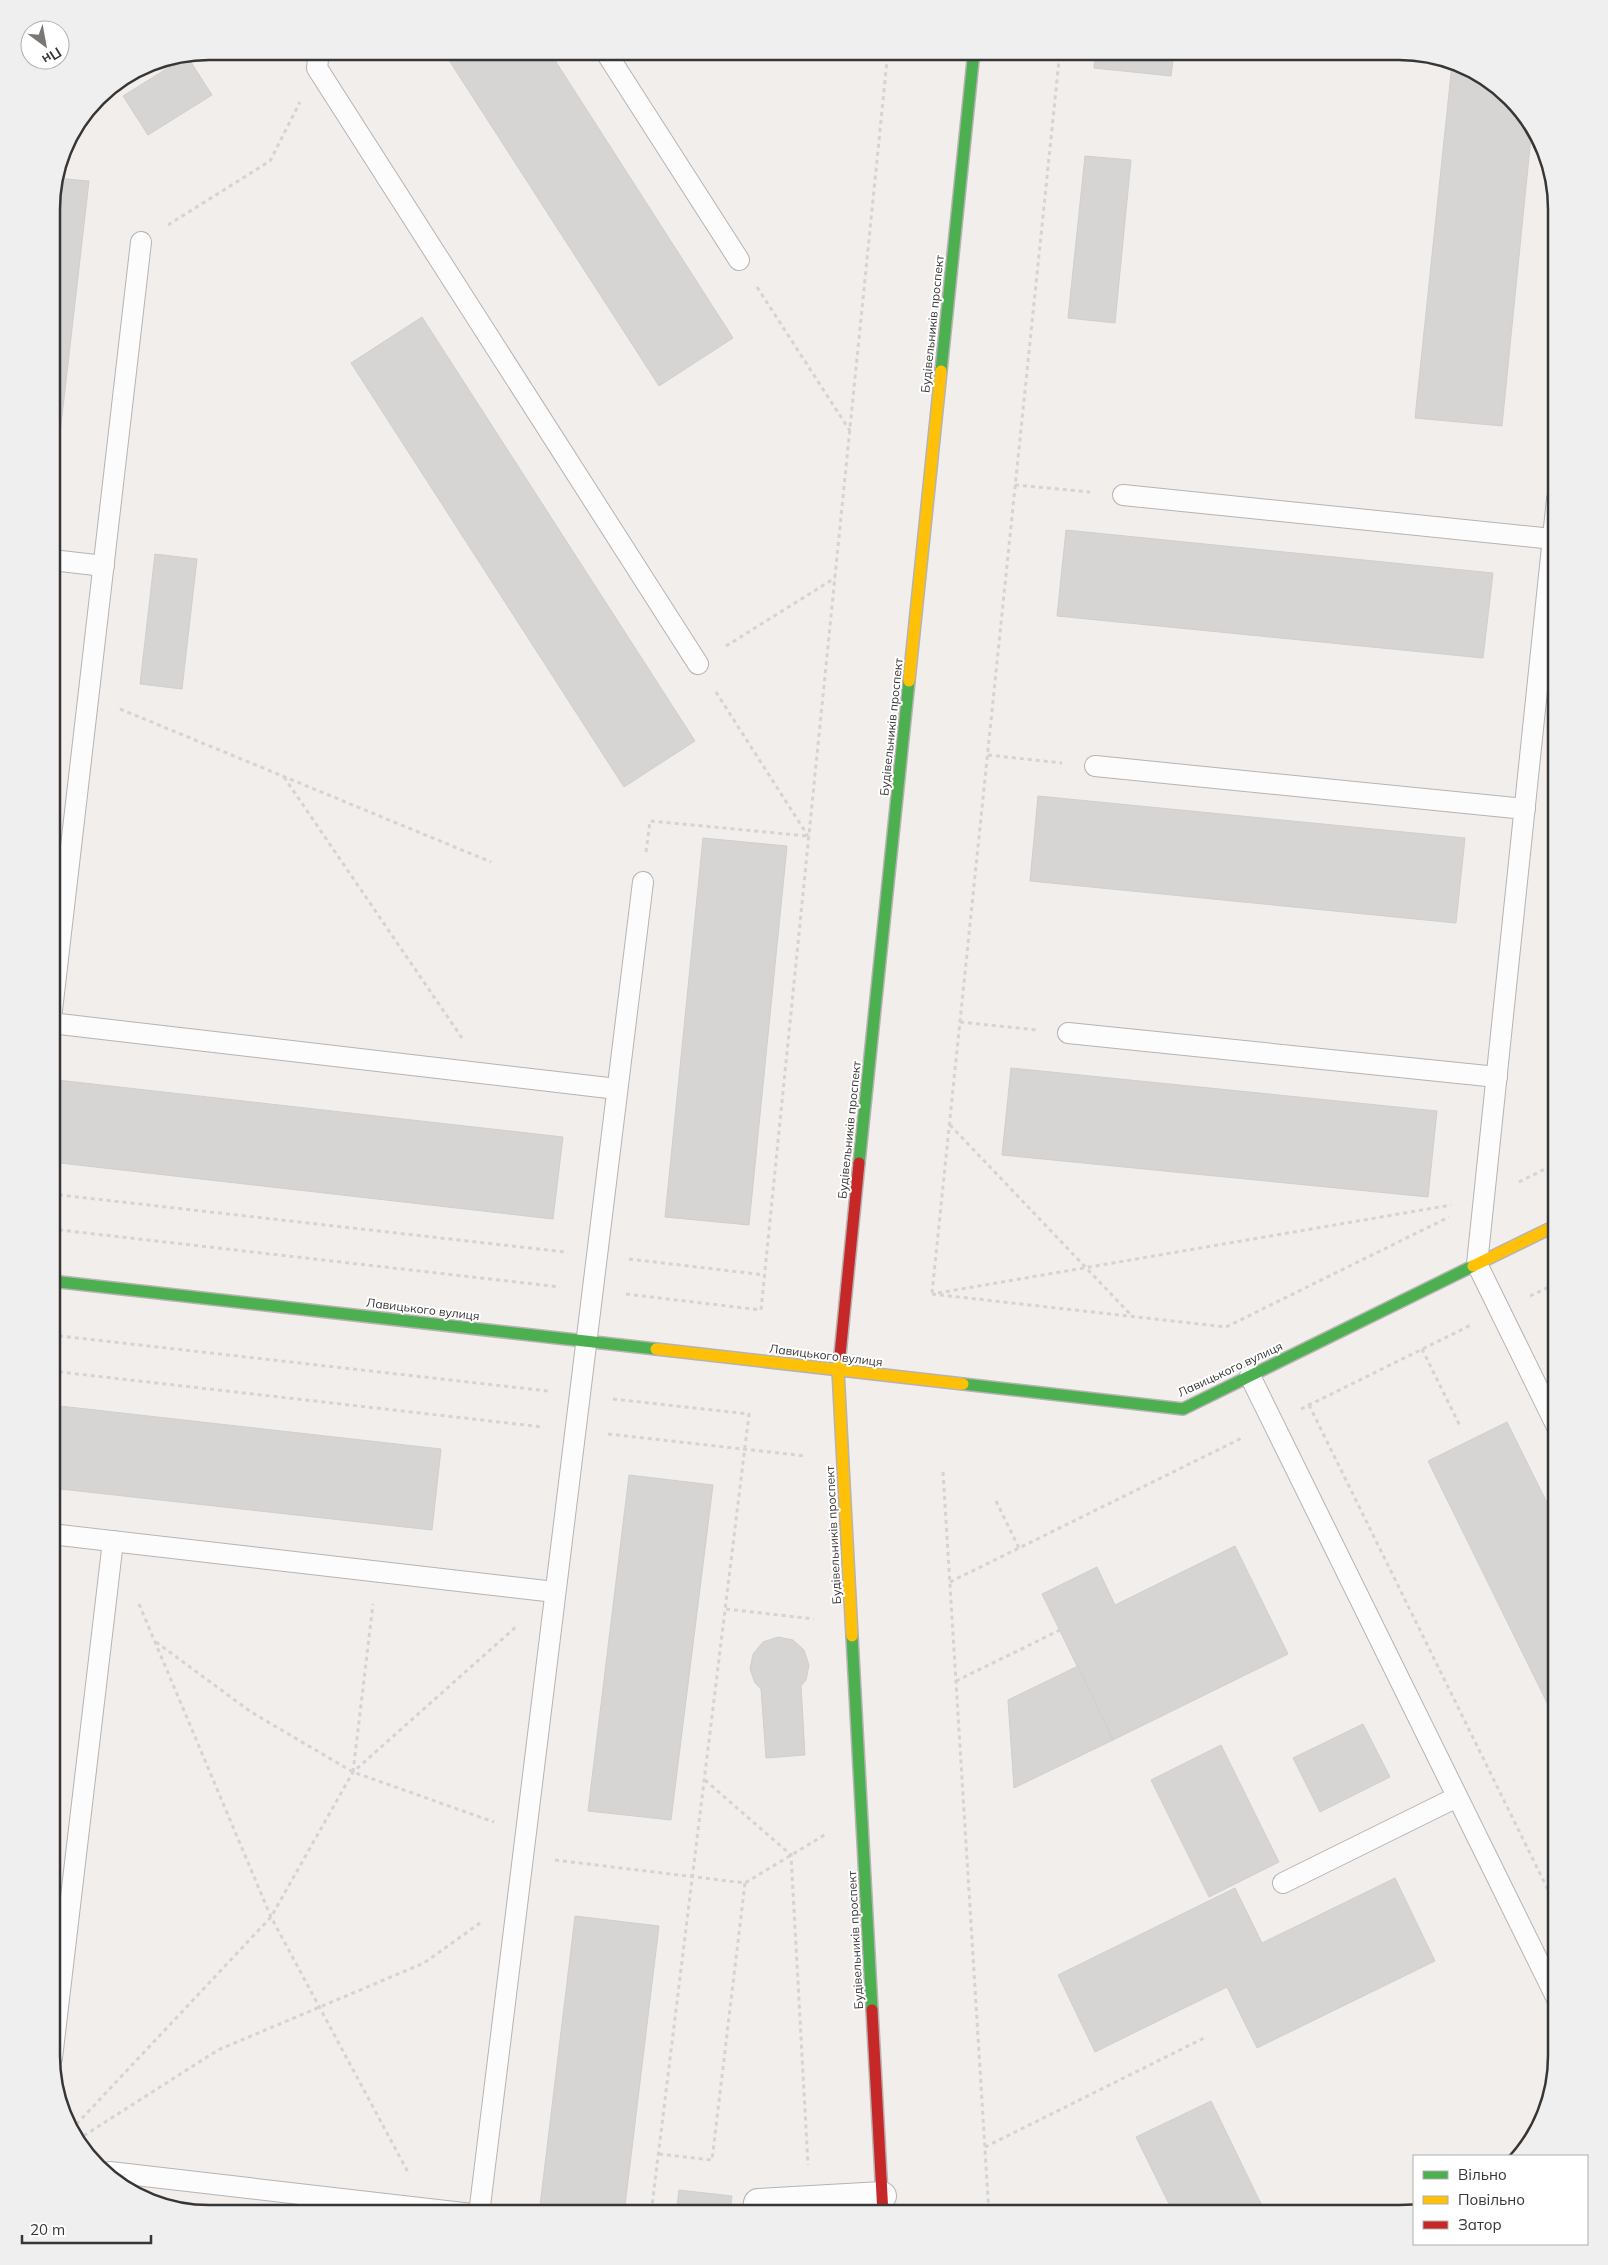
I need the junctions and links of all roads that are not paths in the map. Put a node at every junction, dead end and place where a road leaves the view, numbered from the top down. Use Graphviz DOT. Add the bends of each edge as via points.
graph roads {
  1 [pos="318,60"];
  2 [pos="611,60"];
  3 [pos="973,60"];
  4 [pos="142,242"];
  5 [pos="739,260"];
  6 [pos="1123,495"];
  7 [pos="1548,538"];
  8 [pos="60,561"];
  9 [pos="104,566"];
  10 [pos="1548,586"];
  11 [pos="698,664"];
  12 [pos="1095,766"];
  13 [pos="1525,809"];
  14 [pos="643,882"];
  15 [pos="60,944"];
  16 [pos="60,1022"];
  17 [pos="1068,1033"];
  18 [pos="1497,1077"];
  19 [pos="617,1088"];
  20 [pos="1548,1229"];
  21 [pos="1477,1264"];
  22 [pos="60,1282"];
  23 [pos="586,1342"];
  24 [pos="838,1370"];
  25 [pos="1250,1376"];
  26 [pos="1548,1409"];
  27 [pos="60,1535"];
  28 [pos="113,1541"];
  29 [pos="555,1592"];
  30 [pos="1457,1797"];
  31 [pos="1283,1883"];
  32 [pos="1548,1981"];
  33 [pos="60,1990"];
  34 [pos="117,2173"];
  35 [pos="401,2205"];
  36 [pos="479,2205"];
  37 [pos="758,2205"];
  38 [pos="883,2205"];
  1 -- 11 [label="lane"];
  2 -- 5 [label="lane"];
  3 -- 24 [label="main road, Будівельників проспект"];
  4 -- 9 [label="lane"];
  6 -- 7 [label="lane"];
  8 -- 9 [label="lane"];
  9 -- 15 [label="lane"];
  10 -- 13 [label="lane"];
  12 -- 13 [label="lane"];
  13 -- 18 [label="lane"];
  14 -- 19 [label="lane"];
  16 -- 19 [label="lane"];
  17 -- 18 [label="lane"];
  18 -- 21 [label="lane"];
  19 -- 23 [label="lane"];
  20 -- 21 [label="main road, Лавицького вулиця"];
  21 -- 25 [label="main road, Лавицького вулиця"];
  21 -- 26 [label="lane"];
  22 -- 23 [label="main road, Лавицького вулиця"];
  23 -- 24 [label="main road, Лавицького вулиця"];
  23 -- 29 [label="lane"];
  24 -- 25 [label="main road, Лавицького вулиця" via="1183,1409"];
  24 -- 38 [label="main road, Будівельників проспект"];
  25 -- 30 [label="lane"];
  27 -- 28 [label="lane"];
  28 -- 29 [label="lane"];
  28 -- 33 [label="lane"];
  29 -- 36 [label="lane"];
  30 -- 31 [label="lane"];
  30 -- 32 [label="lane"];
  34 -- 35 [label="lane"];
  37 -- 38 [label="street" via="810,2200"];
}
